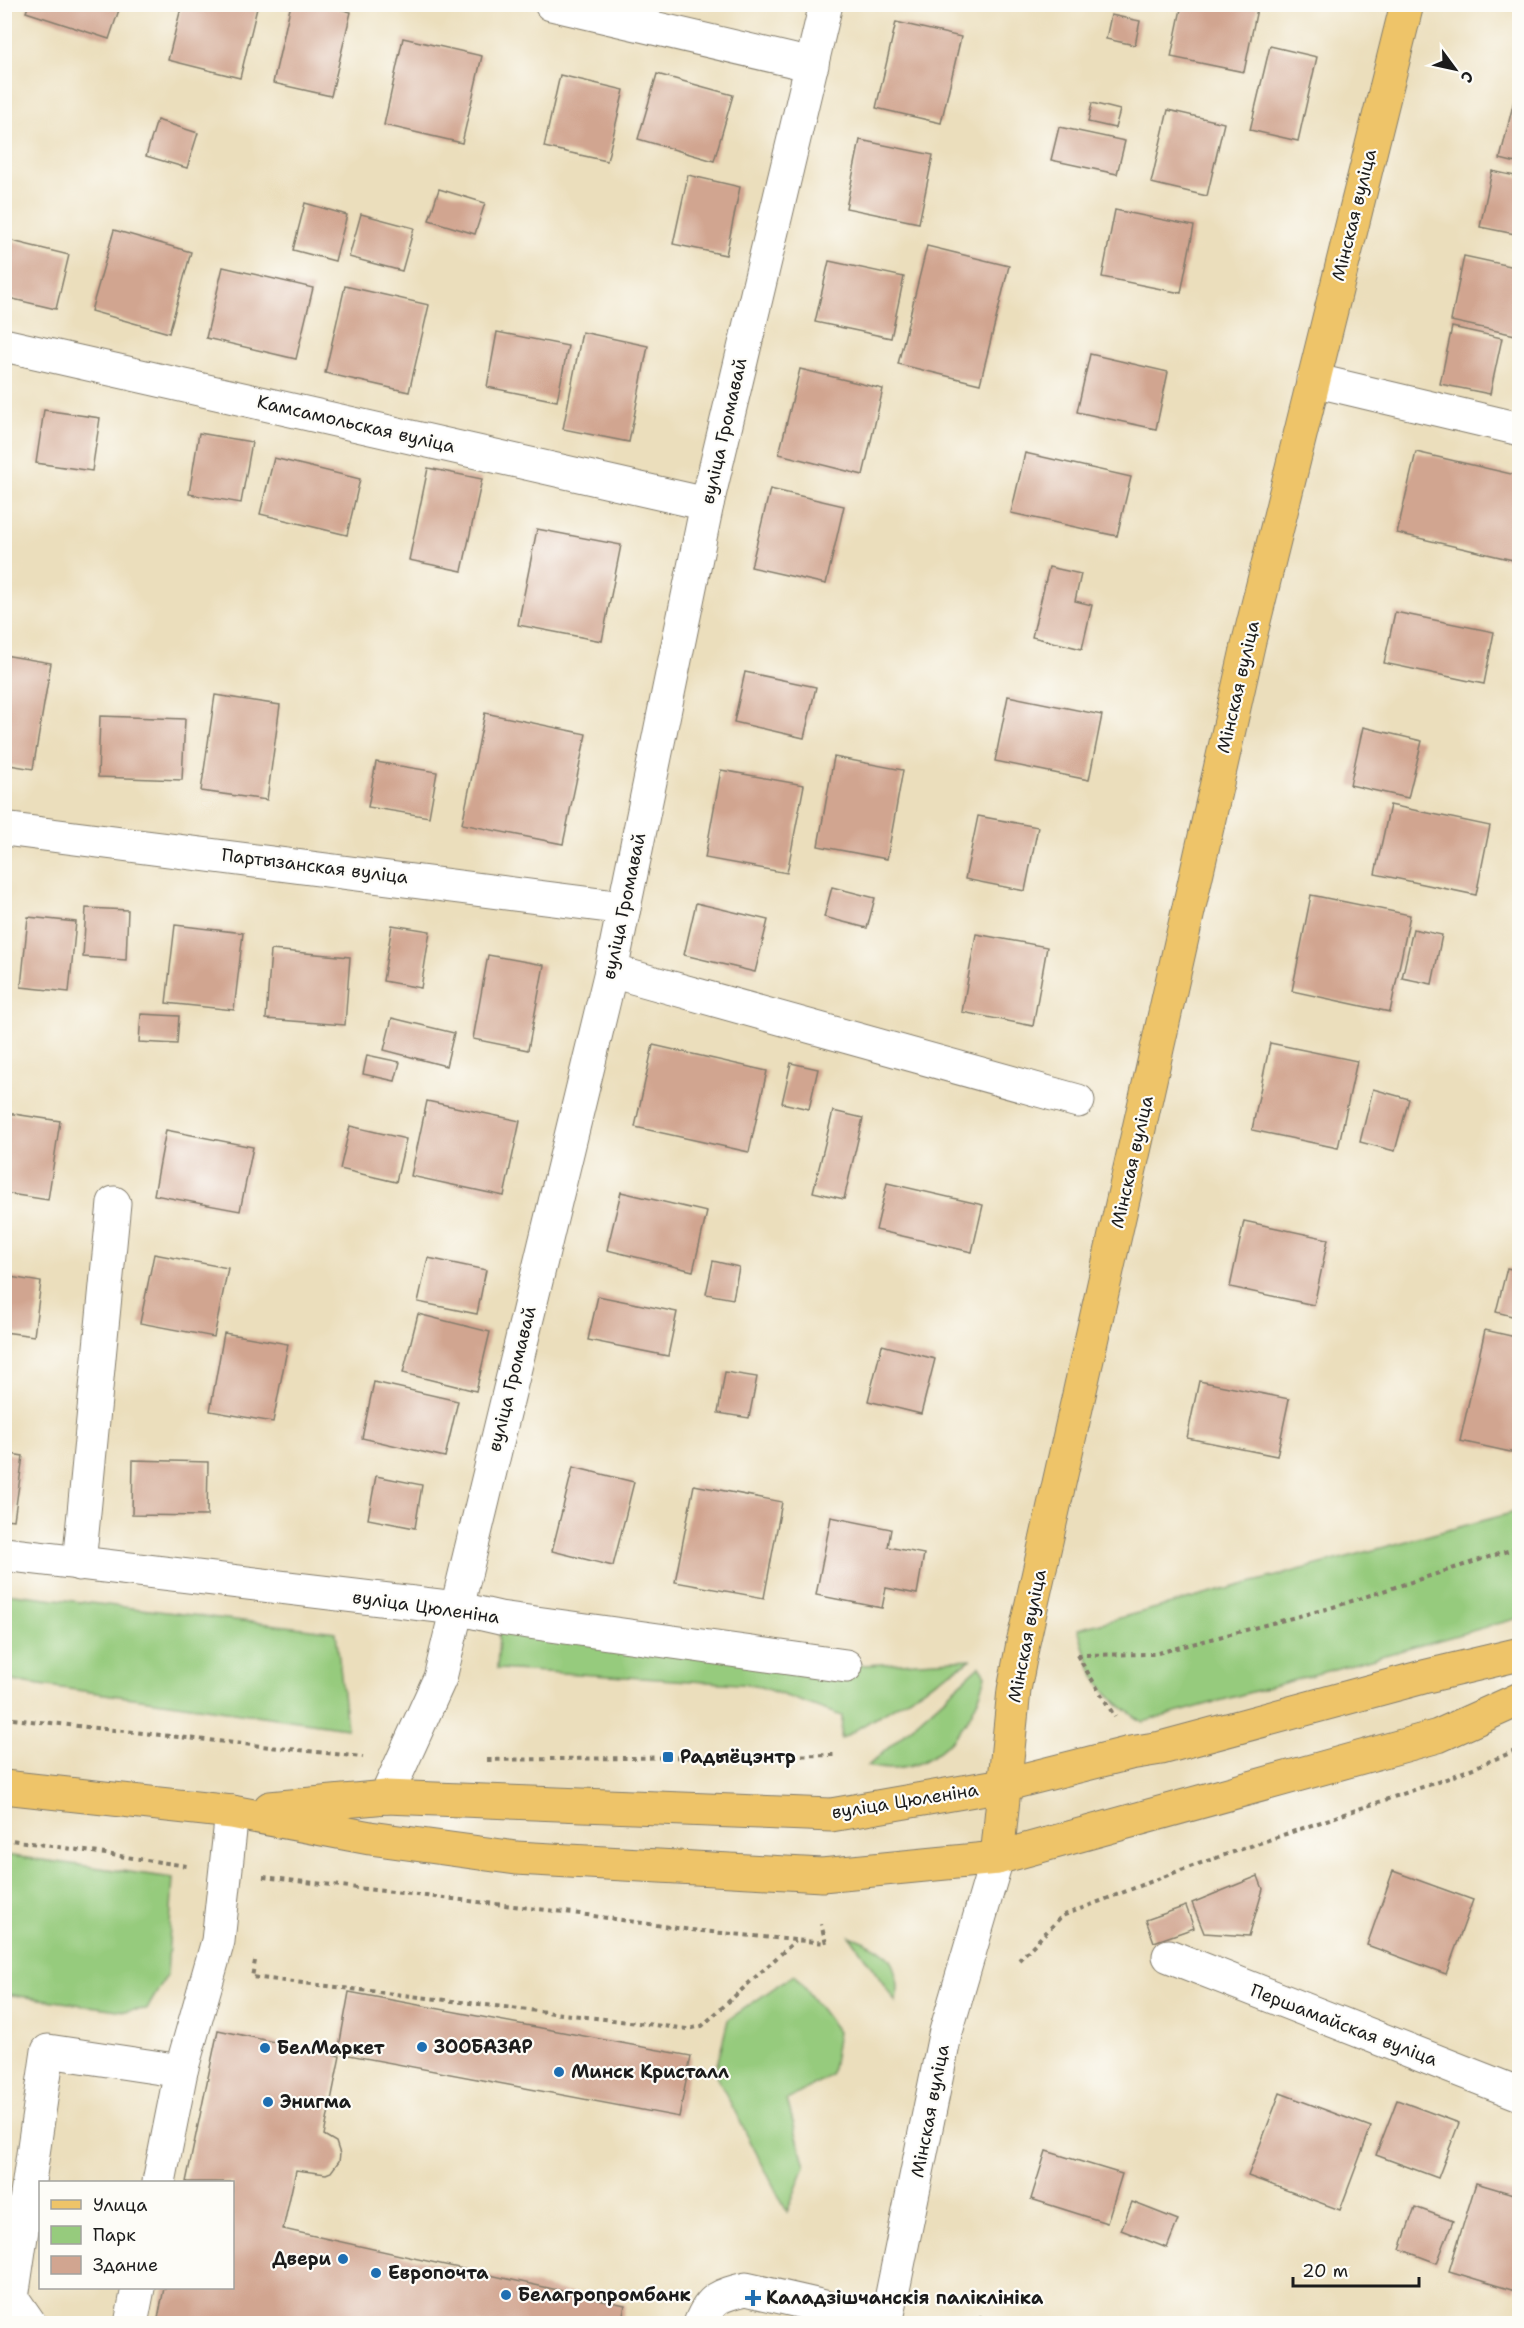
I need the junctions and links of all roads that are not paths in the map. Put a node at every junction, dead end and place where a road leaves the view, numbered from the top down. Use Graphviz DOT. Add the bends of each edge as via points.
graph roads {
  1 [pos="551,4"];
  2 [pos="826,4"];
  3 [pos="1407,4"];
  4 [pos="812,65"];
  5 [pos="4,345"];
  6 [pos="1313,380"];
  7 [pos="1520,429"];
  8 [pos="706,504"];
  9 [pos="4,829"];
  10 [pos="624,908"];
  11 [pos="611,971"];
  12 [pos="1078,1101"];
  13 [pos="114,1203"];
  14 [pos="4,1554"];
  15 [pos="79,1564"];
  16 [pos="456,1608"];
  17 [pos="1520,1654"];
  18 [pos="846,1666"];
  19 [pos="1520,1699"];
  20 [pos="1003,1785"];
  21 [pos="4,1787"];
  22 [pos="386,1797"];
  23 [pos="232,1812"];
  24 [pos="997,1858"];
  25 [pos="1168,1956"];
  26 [pos="181,2071"];
  27 [pos="1520,2094"];
  28 [pos="159,2181"];
  29 [pos="27,2198"];
  30 [pos="4,2224"];
  31 [pos="138,2289"];
  32 [pos="886,2322"];
  33 [pos="30,2324"];
  34 [pos="131,2324"];
  35 [pos="700,2324"];
  1 -- 4 [label="street"];
  2 -- 4 [label="street, вуліца Громавай"];
  3 -- 6 [label="main road, Мінская вуліца"];
  4 -- 8 [label="street, вуліца Громавай"];
  5 -- 8 [label="street, Камсамольская вуліца"];
  6 -- 7 [label="street"];
  6 -- 20 [label="main road, Мінская вуліца" via="1248,641 1023,1643"];
  8 -- 10 [label="street, вуліца Громавай"];
  9 -- 10 [label="street, Партызанская вуліца"];
  10 -- 11 [label="street, вуліца Громавай"];
  11 -- 12 [label="street"];
  11 -- 16 [label="street, вуліца Громавай"];
  13 -- 15 [label="street"];
  14 -- 15 [label="street, вуліца Цюленіна"];
  15 -- 16 [label="street, вуліца Цюленіна"];
  16 -- 18 [label="street, вуліца Цюленіна" via="500,1618"];
  16 -- 22 [label="street, вуліца Громавай" via="440,1678"];
  17 -- 20 [label="main road, вуліца Цюленіна"];
  19 -- 24 [label="main road, вуліца Цюленіна" via="1438,1736"];
  20 -- 22 [label="main road, вуліца Цюленіна" via="831,1815"];
  20 -- 24 [label="main road, Мінская вуліца"];
  21 -- 23 [label="main road, вуліца Цюленіна"];
  22 -- 23 [label="main road, вуліца Цюленіна"];
  23 -- 24 [label="main road, вуліца Цюленіна" via="370,1838 516,1858 822,1875"];
  23 -- 26 [label="street" via="218,1941"];
  24 -- 32 [label="street, Мінская вуліца" via="945,2035"];
  25 -- 27 [label="street, Першамайская вуліца"];
  26 -- 28 [label="street"];
  26 -- 29 [label="street" via="48,2051"];
  29 -- 30 [label="street"];
  29 -- 33 [label="street" via="12,2298"];
  31 -- 34 [label="street"];
  32 -- 35 [label="street" via="746,2289 712,2301"];
}
